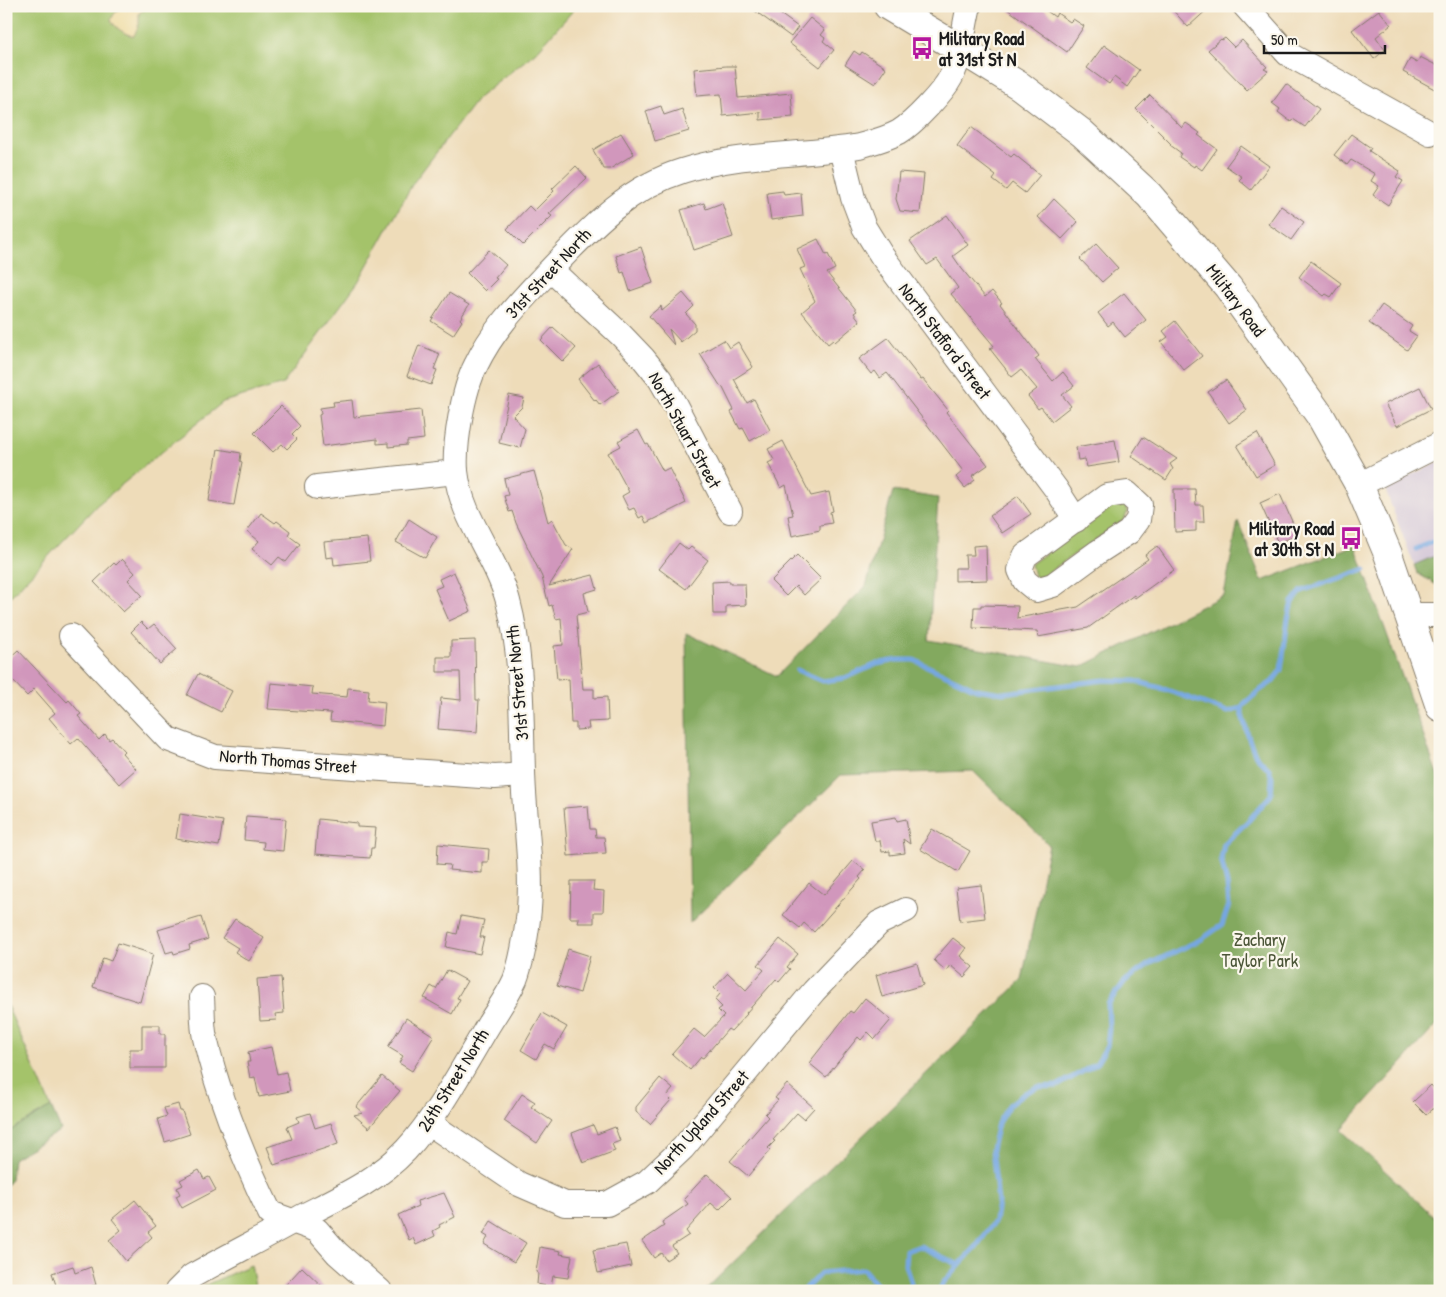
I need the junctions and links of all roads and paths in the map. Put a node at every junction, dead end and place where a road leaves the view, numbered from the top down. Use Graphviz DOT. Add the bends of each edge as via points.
graph roads {
  1 [pos="888,6"];
  2 [pos="969,6"];
  3 [pos="1245,6"];
  4 [pos="960,48"];
  5 [pos="1430,133"];
  6 [pos="842,149"];
  7 [pos="551,270"];
  8 [pos="1440,444"];
  9 [pos="456,472"];
  10 [pos="1359,485"];
  11 [pos="317,487"];
  12 [pos="730,511"];
  13 [pos="1076,520"];
  14 [pos="1410,615"];
  15 [pos="1440,615"];
  16 [pos="72,636"];
  17 [pos="1440,707"];
  18 [pos="523,775"];
  19 [pos="906,910"];
  20 [pos="202,996"];
  21 [pos="429,1123"];
  22 [pos="292,1222"];
  23 [pos="177,1291"];
  24 [pos="380,1291"];
  1 -- 4 [label="main road, Military Road"];
  2 -- 4 [label="street, 31st Street North"];
  3 -- 5 [label="street" via="1288,54"];
  4 -- 6 [label="street, 31st Street North" via="951,78 910,124 882,140"];
  4 -- 10 [label="main road, Military Road" via="1020,86 1082,133 1149,195 1234,295 1321,417"];
  6 -- 7 [label="street, 31st Street North" via="708,164 662,178 612,208"];
  6 -- 13 [label="street, North Stafford Street" via="853,198 864,227 882,256"];
  7 -- 9 [label="street, 31st Street North" via="502,322 475,366 462,406"];
  7 -- 12 [label="street, North Stuart Street" via="621,334 660,379"];
  8 -- 10 [label="street"];
  9 -- 11 [label="street"];
  9 -- 18 [label="street, 31st Street North" via="467,514 507,597 522,697"];
  10 -- 14 [label="main road, Military Road"];
  13 -- 13 [label="street" via="1026,556 1020,570 1036,590 1053,585 1129,532 1138,520 1140,505 1127,493 1107,496"];
  14 -- 15 [label="street"];
  14 -- 17 [label="main road, Military Road"];
  16 -- 18 [label="street, North Thomas Street" via="168,740 215,757 495,777"];
  18 -- 21 [label="street, 26th Street North" via="530,897 515,980"];
  19 -- 21 [label="street, North Upland Street" via="879,923 814,991 683,1148 646,1182 607,1204 565,1204 519,1184"];
  20 -- 22 [label="street" via="205,1036 224,1106 270,1213"];
  21 -- 22 [label="street, 26th Street North" via="403,1154 363,1185"];
  22 -- 23 [label="street, 26th Street North" via="192,1276"];
  22 -- 24 [label="street" via="317,1230 337,1253"];
}
